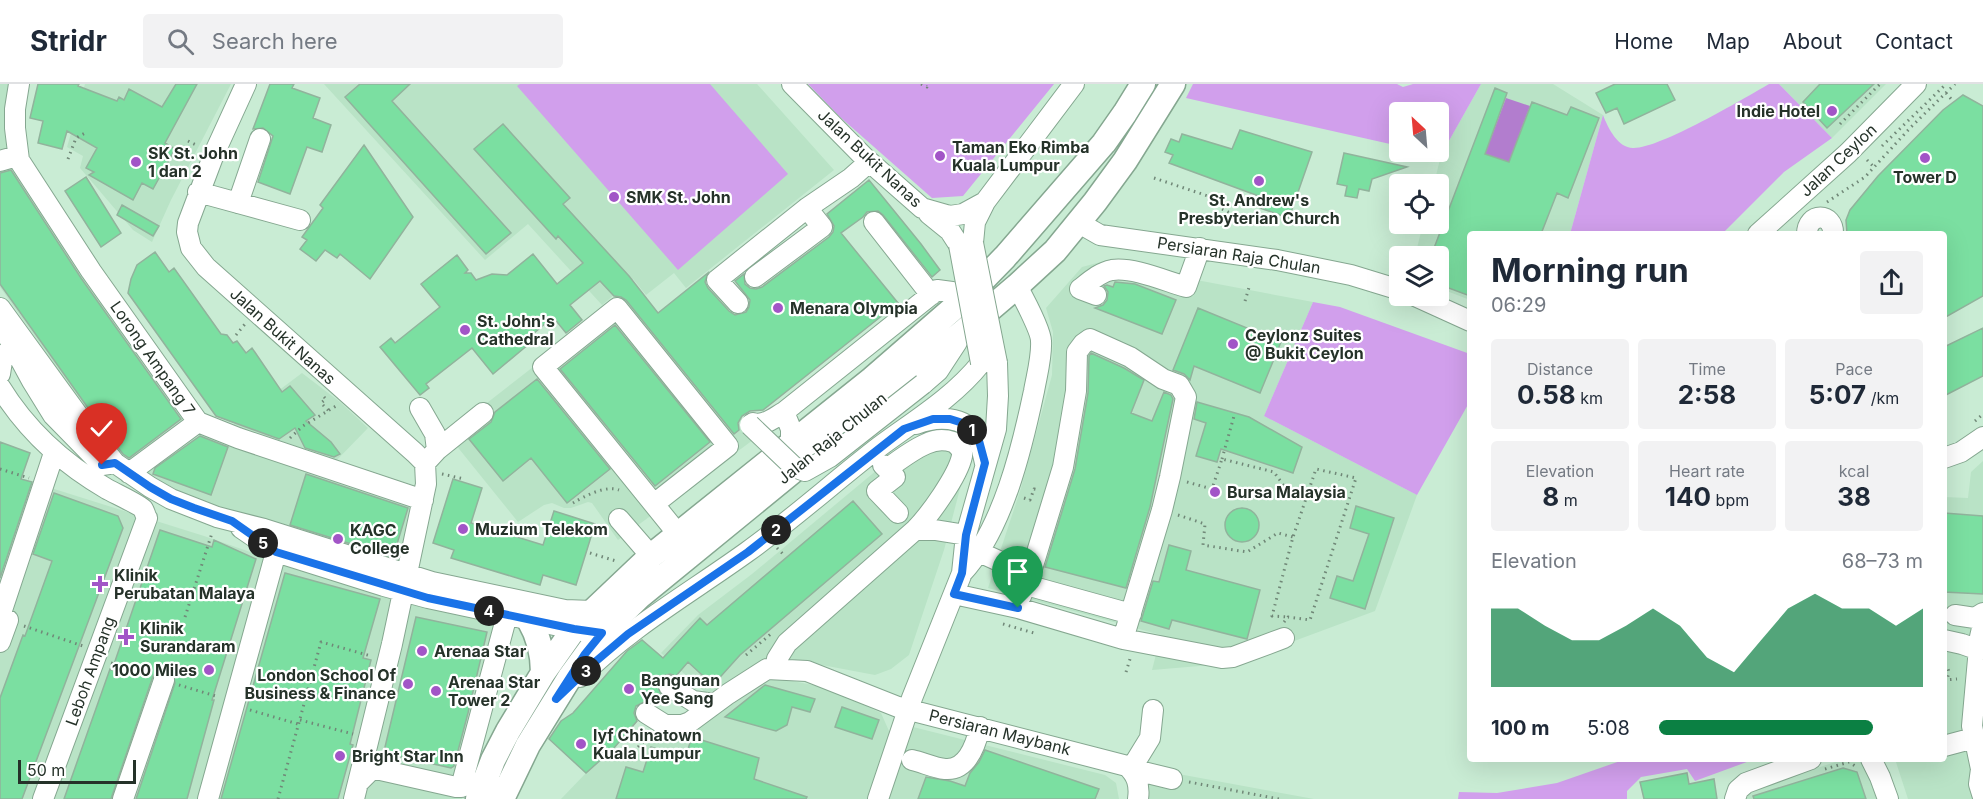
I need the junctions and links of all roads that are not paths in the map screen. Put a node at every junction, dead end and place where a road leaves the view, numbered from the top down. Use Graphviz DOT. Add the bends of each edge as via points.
graph roads {
  1 [pos="19,84"];
  2 [pos="246,84"];
  3 [pos="792,84"];
  4 [pos="1074,84"];
  5 [pos="1143,84"];
  6 [pos="1173,84"];
  7 [pos="1916,84"];
  8 [pos="261,140"];
  9 [pos="1104,142"];
  10 [pos="9,159"];
  11 [pos="866,159"];
  12 [pos="198,192"];
  13 [pos="1797,199"];
  14 [pos="985,201"];
  15 [pos="238,203"];
  16 [pos="807,208"];
  17 [pos="922,208"];
  18 [pos="300,220"];
  19 [pos="874,222"];
  20 [pos="1079,223"];
  21 [pos="1811,223"];
  22 [pos="1761,231"];
  23 [pos="1833,231"];
  24 [pos="1131,238"];
  25 [pos="966,244"];
  26 [pos="1200,248"];
  27 [pos="1005,257"];
  28 [pos="1121,274"];
  29 [pos="755,277"];
  30 [pos="1017,286"];
  31 [pos="1389,287"];
  32 [pos="931,295"];
  33 [pos="1096,296"];
  34 [pos="963,300"];
  35 [pos="738,303"];
  36 [pos="1437,306"];
  37 [pos="0,308"];
  38 [pos="0,319"];
  39 [pos="1467,320"];
  40 [pos="963,332"];
  41 [pos="0,355"];
  42 [pos="989,363"];
  43 [pos="0,374"];
  44 [pos="0,387"];
  45 [pos="420,408"];
  46 [pos="784,411"];
  47 [pos="483,413"];
  48 [pos="202,421"];
  49 [pos="904,429"];
  50 [pos="1983,437"];
  51 [pos="791,445"];
  52 [pos="873,452"];
  53 [pos="54,453"];
  54 [pos="1947,457"];
  55 [pos="434,462"];
  56 [pos="985,463"];
  57 [pos="122,468"];
  58 [pos="886,469"];
  59 [pos="423,500"];
  60 [pos="654,504"];
  61 [pos="898,513"];
  62 [pos="224,519"];
  63 [pos="619,519"];
  64 [pos="915,530"];
  65 [pos="678,534"];
  66 [pos="966,535"];
  67 [pos="276,552"];
  68 [pos="979,552"];
  69 [pos="651,556"];
  70 [pos="1001,562"];
  71 [pos="962,573"];
  72 [pos="404,583"];
  73 [pos="1027,585"];
  74 [pos="954,594"];
  75 [pos="1018,608"];
  76 [pos="592,611"];
  77 [pos="1983,613"];
  78 [pos="1131,614"];
  79 [pos="1955,615"];
  80 [pos="518,617"];
  81 [pos="3,618"];
  82 [pos="1983,624"];
  83 [pos="574,629"];
  84 [pos="602,633"];
  85 [pos="1275,641"];
  86 [pos="1947,641"];
  87 [pos="0,642"];
  88 [pos="1121,647"];
  89 [pos="1979,650"];
  90 [pos="775,669"];
  91 [pos="543,673"];
  92 [pos="164,680"];
  93 [pos="669,686"];
  94 [pos="556,699"];
  95 [pos="910,703"];
  96 [pos="714,704"];
  97 [pos="1153,710"];
  98 [pos="646,712"];
  99 [pos="980,727"];
  100 [pos="1974,738"];
  101 [pos="1947,745"];
  102 [pos="912,759"];
  103 [pos="1865,764"];
  104 [pos="1814,766"];
  105 [pos="1982,766"];
  106 [pos="1131,769"];
  107 [pos="1172,779"];
  108 [pos="356,791"];
  109 [pos="470,793"];
  110 [pos="1983,797"];
  111 [pos="43,799"];
  112 [pos="123,799"];
  113 [pos="208,799"];
  114 [pos="502,799"];
  115 [pos="878,799"];
  116 [pos="1138,799"];
  117 [pos="1735,799"];
  118 [pos="1888,799"];
  1 -- 10 [label="street, Lorong Ampang 7"];
  2 -- 12 [label="street, Jalan Bukit Nanas"];
  3 -- 11 [label="street, Jalan Bukit Nanas"];
  4 -- 14 [label="street, Jalan Bukit Nanas"];
  5 -- 9 [label="main road, Jalan Raja Chulan"];
  6 -- 20 [label="main road, Jalan Raja Chulan" via="1125,161"];
  7 -- 13 [label="street, Jalan Ceylon"];
  8 -- 15 [label="street"];
  9 -- 20 [label="main road" via="1067,207 1068,214"];
  9 -- 27 [label="main road, Jalan Raja Chulan"];
  10 -- 48 [label="street, Lorong Ampang 7" via="91,271 157,371"];
  11 -- 16 [label="street"];
  11 -- 17 [label="street, Jalan Bukit Nanas"];
  12 -- 15 [label="street"];
  12 -- 55 [label="street, Jalan Bukit Nanas" via="187,232 191,248 206,267"];
  13 -- 21 [label="street"];
  13 -- 22 [label="street, Jalan Ceylon"];
  14 -- 17 [label="street, Jalan Bukit Nanas" via="963,214 950,216"];
  14 -- 25 [label="street, Persiaran Maybank"];
  15 -- 18 [label="street"];
  16 -- 29 [label="street" via="822,227"];
  16 -- 35 [label="street" via="717,280"];
  17 -- 25 [label="street"];
  19 -- 32 [label="street"];
  20 -- 24 [label="street, Persiaran Raja Chulan" via="1100,235"];
  20 -- 27 [label="main road" via="1044,226"];
  20 -- 30 [label="main road, Jalan Raja Chulan"];
  21 -- 23 [label="street" via="1823,217 1833,225"];
  24 -- 26 [label="street, Persiaran Raja Chulan"];
  24 -- 28 [label="street" via="1131,261"];
  25 -- 42 [label="street, Persiaran Maybank, bridge"];
  26 -- 28 [label="street" via="1186,286"];
  26 -- 31 [label="street, Persiaran Raja Chulan" via="1351,275"];
  27 -- 34 [label="main road, Jalan Raja Chulan"];
  28 -- 33 [label="street" via="1111,270 1080,289"];
  30 -- 40 [label="main road, Jalan Raja Chulan"];
  30 -- 68 [label="street, Persiaran Maybank" via="1041,338 1040,358 1026,426 1002,504"];
  32 -- 34 [label="street" via="937,290 948,291"];
  32 -- 46 [label="street"];
  34 -- 51 [label="main road, Jalan Raja Chulan"];
  36 -- 39 [label="street"];
  37 -- 57 [label="street" via="88,429"];
  38 -- 57 [label="street" via="57,420 102,465"];
  40 -- 46 [label="street, bridge" via="938,371 830,457 806,471 794,467 752,424 764,423"];
  40 -- 84 [label="main road, Jalan Raja Chulan" via="658,581"];
  41 -- 43 [label="street"];
  42 -- 49 [label="street"];
  42 -- 56 [label="street, Persiaran Maybank" via="999,396 996,429"];
  44 -- 53 [label="street, Leboh Ampang" via="18,414"];
  45 -- 55 [label="street" via="435,434"];
  46 -- 51 [label="street" via="791,429"];
  47 -- 55 [label="street"];
  48 -- 57 [label="street"];
  48 -- 59 [label="street" via="285,454"];
  49 -- 52 [label="street"];
  49 -- 56 [label="street" via="933,419 960,421 978,437"];
  50 -- 54 [label="street"];
  51 -- 65 [label="main road, Jalan Raja Chulan"];
  52 -- 58 [label="street"];
  52 -- 94 [label="street" via="748,552 628,634"];
  53 -- 81 [label="street" via="29,522"];
  53 -- 111 [label="street, Leboh Ampang" via="142,508 147,518 103,657"];
  55 -- 59 [label="street"];
  56 -- 66 [label="street, Persiaran Maybank"];
  57 -- 62 [label="street" via="171,499"];
  58 -- 61 [label="street" via="895,477 878,491"];
  58 -- 64 [label="street" via="936,440 957,444 961,450 949,485"];
  59 -- 72 [label="street"];
  60 -- 60 [label="street" via="543,367 617,308 728,446"];
  60 -- 65 [label="street"];
  62 -- 67 [label="street"];
  62 -- 72 [label="street" via="264,529"];
  63 -- 69 [label="street"];
  64 -- 66 [label="street"];
  64 -- 90 [label="street" via="787,643"];
  65 -- 69 [label="main road, Jalan Raja Chulan"];
  66 -- 71 [label="street, Persiaran Maybank"];
  67 -- 72 [label="street"];
  67 -- 113 [label="street"];
  68 -- 70 [label="street"];
  68 -- 71 [label="street, Persiaran Maybank"];
  69 -- 76 [label="main road, Jalan Raja Chulan"];
  71 -- 74 [label="street, Persiaran Maybank"];
  72 -- 76 [label="street" via="453,586 565,610"];
  72 -- 80 [label="street"];
  72 -- 108 [label="street"];
  73 -- 75 [label="street"];
  73 -- 78 [label="street"];
  73 -- 78 [label="street" via="1063,467 1076,391 1077,352 1090,339 1179,385 1186,397 1162,510"];
  74 -- 75 [label="street"];
  74 -- 95 [label="street, Persiaran Maybank"];
  75 -- 88 [label="street"];
  76 -- 83 [label="main road, Jalan Raja Chulan"];
  77 -- 79 [label="street" via="1975,618"];
  78 -- 88 [label="street"];
  80 -- 83 [label="street"];
  80 -- 91 [label="main road" via="542,650"];
  80 -- 109 [label="street" via="472,726"];
  81 -- 87 [label="street"];
  82 -- 89 [label="street"];
  83 -- 84 [label="street"];
  83 -- 91 [label="main road, Jalan Raja Chulan"];
  84 -- 94 [label="main road, Jalan Raja Chulan"];
  85 -- 88 [label="street" via="1222,658"];
  86 -- 89 [label="street"];
  89 -- 100 [label="street"];
  90 -- 95 [label="street" via="807,671 898,706"];
  90 -- 96 [label="street" via="760,673"];
  91 -- 109 [label="main road, Jalan Raja Chulan"];
  92 -- 112 [label="street"];
  93 -- 96 [label="street" via="693,701"];
  94 -- 114 [label="main road, Jalan Raja Chulan"];
  95 -- 99 [label="street, Persiaran Maybank"];
  95 -- 115 [label="street"];
  96 -- 98 [label="street" via="690,722 675,726 661,723"];
  97 -- 106 [label="street" via="1150,738"];
  99 -- 102 [label="street" via="972,752 956,766 947,769"];
  99 -- 106 [label="street, Persiaran Maybank"];
  100 -- 101 [label="street"];
  100 -- 105 [label="street"];
  103 -- 118 [label="street" via="1880,777"];
  104 -- 117 [label="street" via="1746,783"];
  105 -- 110 [label="street" via="1979,784"];
  106 -- 107 [label="street, Persiaran Maybank"];
  106 -- 116 [label="street" via="1138,783"];
  108 -- 109 [label="street" via="370,771 376,769"];
}
